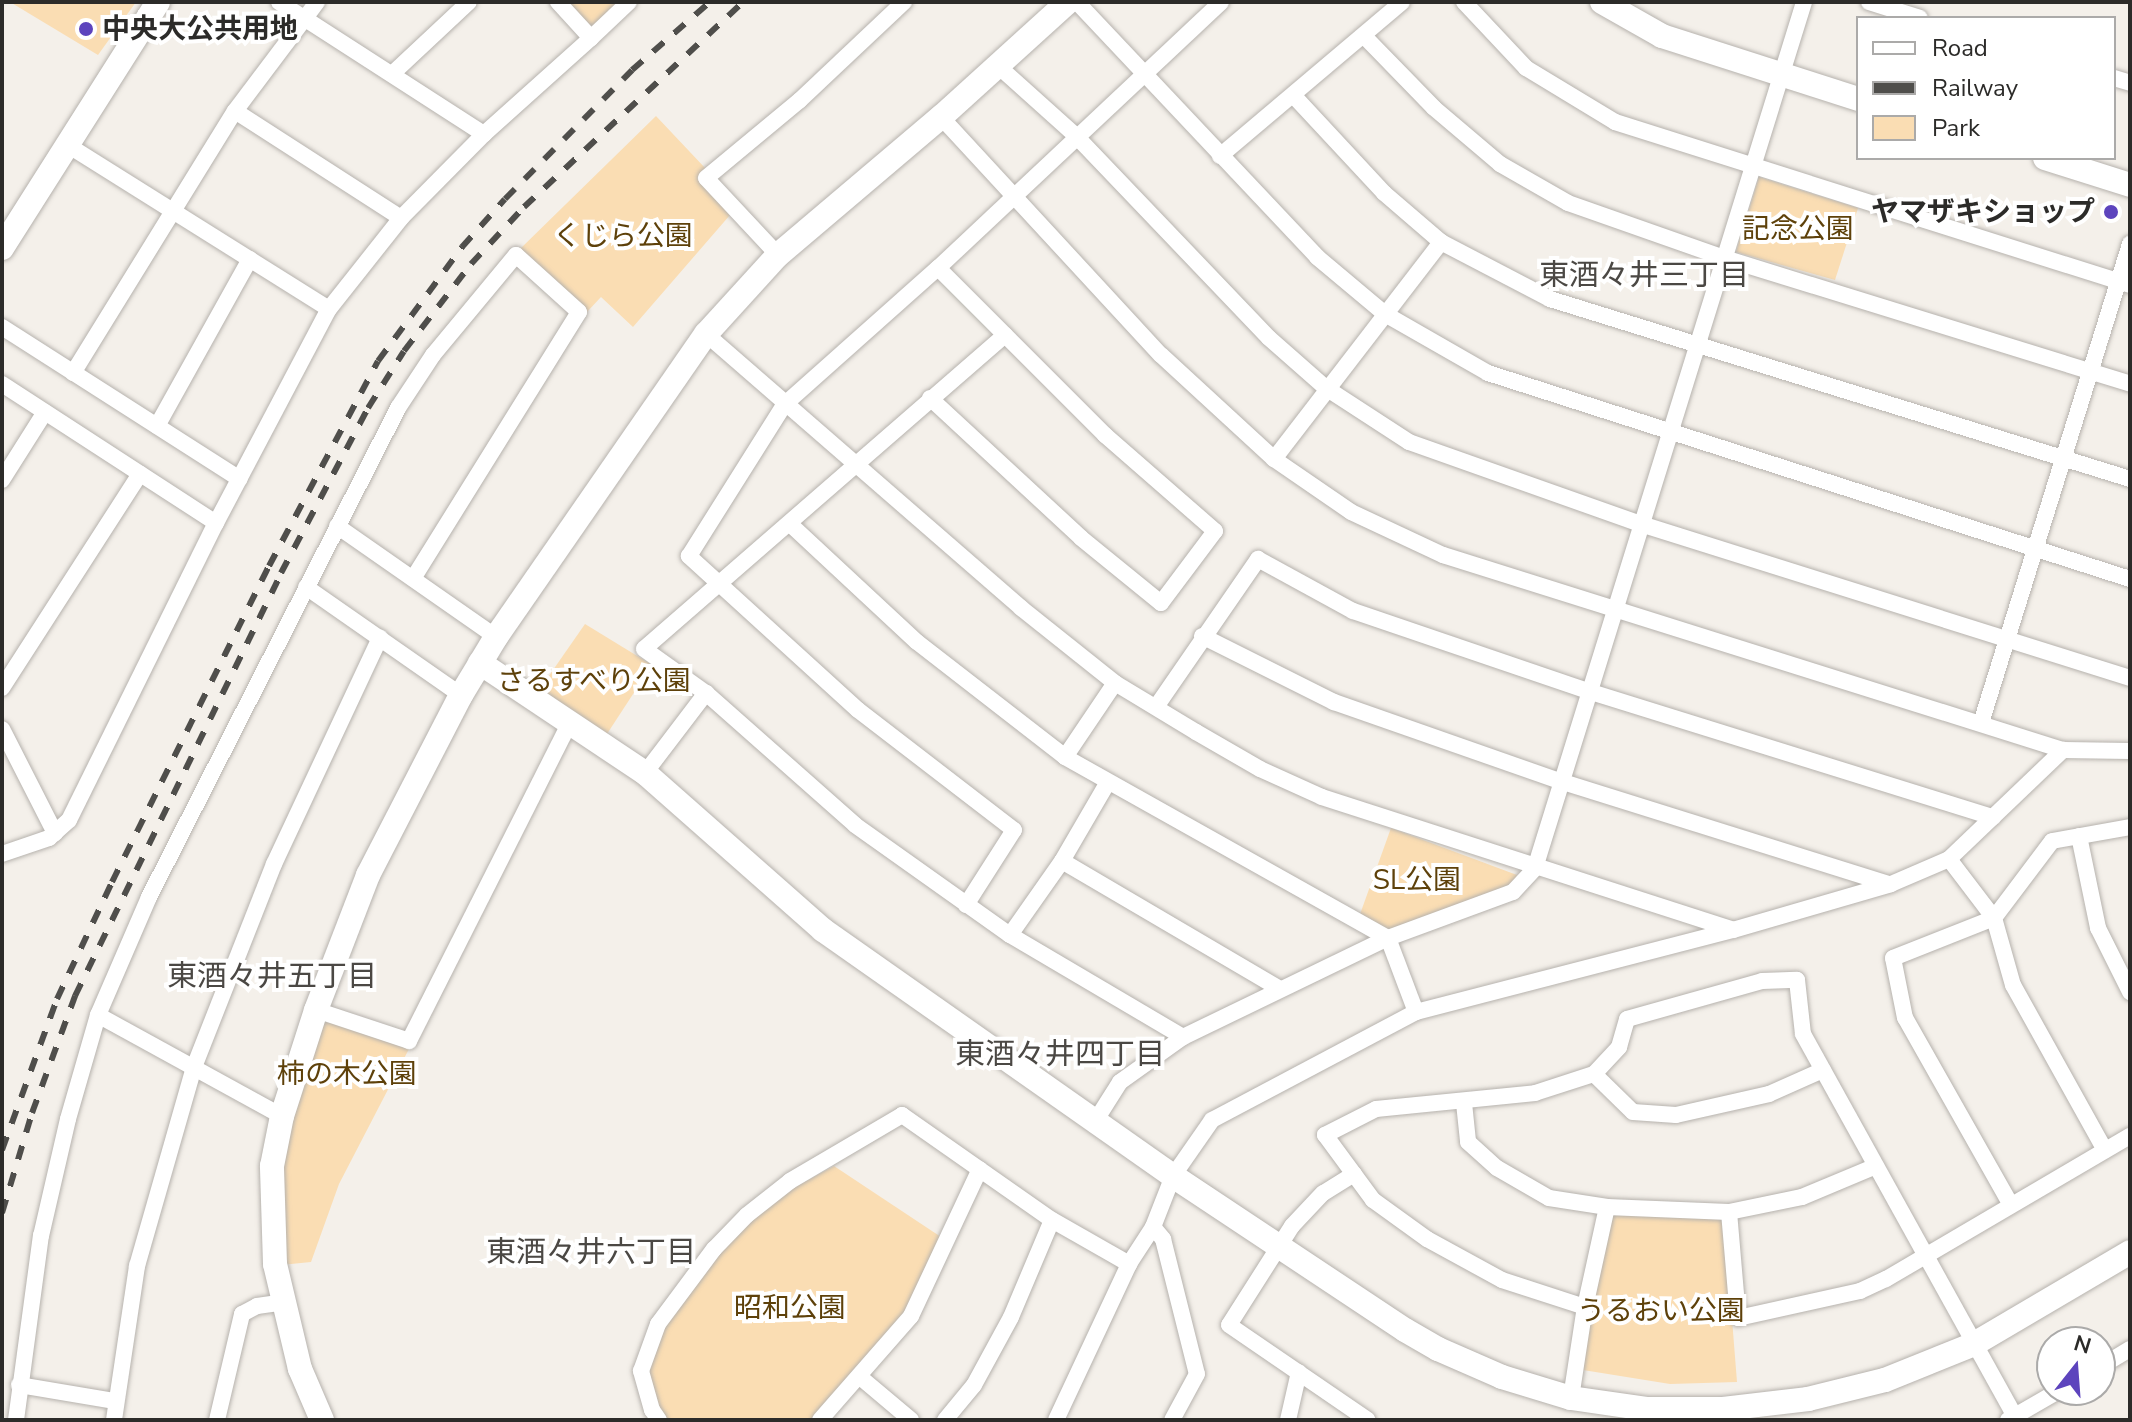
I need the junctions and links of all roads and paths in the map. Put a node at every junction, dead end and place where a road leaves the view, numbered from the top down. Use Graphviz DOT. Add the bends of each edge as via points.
graph roads {
  1 [pos="158,2"];
  2 [pos="279,2"];
  3 [pos="317,2"];
  4 [pos="469,2"];
  5 [pos="558,2"];
  6 [pos="629,2"];
  7 [pos="904,2"];
  8 [pos="1068,2"];
  9 [pos="1077,2"];
  10 [pos="1221,2"];
  11 [pos="1402,2"];
  12 [pos="1464,2"];
  13 [pos="1602,2"];
  14 [pos="1804,2"];
  15 [pos="1869,2"];
  16 [pos="1914,16"];
  17 [pos="303,17"];
  18 [pos="1364,36"];
  19 [pos="591,38"];
  20 [pos="997,65"];
  21 [pos="392,74"];
  22 [pos="1143,74"];
  23 [pos="1781,75"];
  24 [pos="1293,95"];
  25 [pos="1856,98"];
  26 [pos="235,111"];
  27 [pos="941,117"];
  28 [pos="484,134"];
  29 [pos="1076,136"];
  30 [pos="66,144"];
  31 [pos="1220,156"];
  32 [pos="2051,160"];
  33 [pos="1752,165"];
  34 [pos="2130,185"];
  35 [pos="1015,194"];
  36 [pos="173,210"];
  37 [pos="401,218"];
  38 [pos="1441,242"];
  39 [pos="2130,244"];
  40 [pos="2,248"];
  41 [pos="778,255"];
  42 [pos="1724,258"];
  43 [pos="250,259"];
  44 [pos="938,268"];
  45 [pos="2124,283"];
  46 [pos="329,309"];
  47 [pos="1385,314"];
  48 [pos="2,327"];
  49 [pos="706,334"];
  50 [pos="1005,335"];
  51 [pos="1697,346"];
  52 [pos="2091,372"];
  53 [pos="73,373"];
  54 [pos="2,384"];
  55 [pos="2130,384"];
  56 [pos="1326,388"];
  57 [pos="930,398"];
  58 [pos="784,405"];
  59 [pos="45,412"];
  60 [pos="157,426"];
  61 [pos="1672,434"];
  62 [pos="2063,458"];
  63 [pos="1274,459"];
  64 [pos="856,464"];
  65 [pos="140,474"];
  66 [pos="240,479"];
  67 [pos="2130,479"];
  68 [pos="2,480"];
  69 [pos="216,523"];
  70 [pos="790,524"];
  71 [pos="1644,525"];
  72 [pos="337,526"];
  73 [pos="2035,548"];
  74 [pos="413,579"];
  75 [pos="2130,579"];
  76 [pos="717,585"];
  77 [pos="306,587"];
  78 [pos="1618,609"];
  79 [pos="1202,636"];
  80 [pos="496,637"];
  81 [pos="380,638"];
  82 [pos="2007,639"];
  83 [pos="480,663"];
  84 [pos="2130,678"];
  85 [pos="1115,683"];
  86 [pos="2,688"];
  87 [pos="1591,692"];
  88 [pos="706,693"];
  89 [pos="461,695"];
  90 [pos="1156,707"];
  91 [pos="570,722"];
  92 [pos="1981,723"];
  93 [pos="2,729"];
  94 [pos="2063,750"];
  95 [pos="2130,751"];
  96 [pos="1065,757"];
  97 [pos="645,773"];
  98 [pos="1108,782"];
  99 [pos="1563,782"];
  100 [pos="1993,817"];
  101 [pos="2130,827"];
  102 [pos="55,833"];
  103 [pos="2079,836"];
  104 [pos="2,854"];
  105 [pos="1949,859"];
  106 [pos="1062,861"];
  107 [pos="1535,868"];
  108 [pos="1891,884"];
  109 [pos="966,905"];
  110 [pos="1994,918"];
  111 [pos="1733,930"];
  112 [pos="1010,935"];
  113 [pos="1388,938"];
  114 [pos="1280,989"];
  115 [pos="2130,992"];
  116 [pos="316,1010"];
  117 [pos="1416,1012"];
  118 [pos="98,1015"];
  119 [pos="1183,1037"];
  120 [pos="194,1067"];
  121 [pos="1823,1070"];
  122 [pos="1594,1074"];
  123 [pos="1464,1103"];
  124 [pos="282,1116"];
  125 [pos="1096,1120"];
  126 [pos="2130,1136"];
  127 [pos="2105,1150"];
  128 [pos="1876,1166"];
  129 [pos="980,1169"];
  130 [pos="1354,1174"];
  131 [pos="1173,1176"];
  132 [pos="2011,1205"];
  133 [pos="1607,1207"];
  134 [pos="1729,1212"];
  135 [pos="1052,1220"];
  136 [pos="1153,1227"];
  137 [pos="1278,1246"];
  138 [pos="2130,1252"];
  139 [pos="1925,1254"];
  140 [pos="1129,1264"];
  141 [pos="284,1302"];
  142 [pos="1585,1307"];
  143 [pos="1974,1344"];
  144 [pos="1299,1372"];
  145 [pos="860,1377"];
  146 [pos="19,1385"];
  147 [pos="115,1401"];
  148 [pos="2036,1404"];
  149 [pos="1568,1409"];
  150 [pos="2012,1418"];
  151 [pos="16,1420"];
  152 [pos="114,1420"];
  153 [pos="217,1420"];
  154 [pos="322,1420"];
  155 [pos="659,1420"];
  156 [pos="820,1420"];
  157 [pos="911,1420"];
  158 [pos="945,1420"];
  159 [pos="1056,1420"];
  160 [pos="1172,1420"];
  161 [pos="1288,1420"];
  162 [pos="1368,1420"];
  1 -- 30 [label="street"];
  2 -- 17 [label="street"];
  3 -- 17 [label="street"];
  4 -- 21 [label="street"];
  5 -- 19 [label="street"];
  6 -- 19 [label="street"];
  7 -- 41 [label="street" via="800,100 706,178"];
  8 -- 20 [label="street"];
  9 -- 22 [label="street"];
  10 -- 22 [label="street"];
  11 -- 18 [label="street"];
  12 -- 33 [label="street" via="1526,68 1615,122"];
  13 -- 23 [label="street" via="1662,36"];
  14 -- 23 [label="street"];
  15 -- 16 [label="street"];
  17 -- 21 [label="street"];
  17 -- 26 [label="street"];
  18 -- 24 [label="street"];
  18 -- 42 [label="street" via="1434,108 1500,164 1568,203"];
  19 -- 28 [label="street"];
  20 -- 27 [label="street"];
  20 -- 29 [label="street"];
  21 -- 28 [label="street"];
  22 -- 29 [label="street"];
  22 -- 31 [label="street"];
  23 -- 25 [label="street"];
  23 -- 33 [label="street"];
  24 -- 31 [label="street"];
  24 -- 38 [label="street" via="1384,193"];
  26 -- 36 [label="street"];
  26 -- 37 [label="street"];
  27 -- 35 [label="street"];
  27 -- 41 [label="street"];
  28 -- 37 [label="street"];
  29 -- 35 [label="street"];
  29 -- 56 [label="street" via="1269,338"];
  30 -- 36 [label="street"];
  30 -- 40 [label="street"];
  31 -- 47 [label="street" via="1317,257"];
  32 -- 34 [label="street"];
  33 -- 42 [label="street"];
  33 -- 45 [label="street"];
  35 -- 44 [label="street"];
  35 -- 63 [label="street" via="1161,355"];
  36 -- 43 [label="street"];
  36 -- 53 [label="street"];
  37 -- 46 [label="street"];
  38 -- 47 [label="street"];
  38 -- 51 [label="street" via="1550,299"];
  39 -- 45 [label="street"];
  41 -- 49 [label="street"];
  42 -- 51 [label="street"];
  42 -- 52 [label="street"];
  43 -- 46 [label="street"];
  43 -- 60 [label="street"];
  44 -- 50 [label="street"];
  44 -- 58 [label="street"];
  45 -- 52 [label="street"];
  46 -- 66 [label="street"];
  47 -- 56 [label="street"];
  47 -- 61 [label="street" via="1488,373"];
  48 -- 53 [label="street"];
  49 -- 58 [label="street"];
  49 -- 80 [label="street"];
  50 -- 57 [label="street"];
  50 -- 57 [label="street" via="1105,435 1215,531 1161,603 1081,538"];
  51 -- 61 [label="street"];
  51 -- 62 [label="street"];
  52 -- 55 [label="street"];
  52 -- 62 [label="street"];
  53 -- 60 [label="street"];
  54 -- 59 [label="street"];
  56 -- 63 [label="street"];
  56 -- 71 [label="street" via="1409,442"];
  57 -- 64 [label="street"];
  58 -- 64 [label="street"];
  58 -- 76 [label="street" via="689,556"];
  59 -- 65 [label="street"];
  59 -- 68 [label="street"];
  60 -- 66 [label="street"];
  61 -- 71 [label="street"];
  61 -- 73 [label="street"];
  62 -- 67 [label="street"];
  62 -- 73 [label="street"];
  63 -- 78 [label="street" via="1351,512 1443,555"];
  64 -- 70 [label="street"];
  64 -- 85 [label="street"];
  65 -- 69 [label="street"];
  65 -- 86 [label="street"];
  66 -- 69 [label="street"];
  69 -- 102 [label="street" via="69,820"];
  70 -- 76 [label="street"];
  70 -- 96 [label="street" via="917,642"];
  71 -- 78 [label="street"];
  71 -- 82 [label="street"];
  72 -- 74 [label="street"];
  72 -- 74 [label="street" via="398,408 433,355 516,255 579,312"];
  72 -- 77 [label="street"];
  73 -- 75 [label="street"];
  73 -- 82 [label="street"];
  74 -- 80 [label="street"];
  76 -- 88 [label="street" via="644,649"];
  76 -- 109 [label="street" via="858,710 1014,830"];
  77 -- 81 [label="street"];
  77 -- 118 [label="street" via="149,897"];
  78 -- 87 [label="street"];
  78 -- 92 [label="street"];
  79 -- 87 [label="street" via="1258,559 1353,611"];
  79 -- 90 [label="street"];
  79 -- 99 [label="street" via="1334,702"];
  80 -- 83 [label="street"];
  81 -- 89 [label="street"];
  81 -- 120 [label="street" via="274,864"];
  82 -- 84 [label="street"];
  82 -- 92 [label="street"];
  83 -- 89 [label="street"];
  83 -- 91 [label="street"];
  85 -- 90 [label="street"];
  85 -- 96 [label="street"];
  87 -- 99 [label="street"];
  87 -- 100 [label="street"];
  88 -- 97 [label="street"];
  88 -- 109 [label="street" via="855,825"];
  89 -- 116 [label="street" via="368,875"];
  90 -- 107 [label="street" via="1260,769 1322,797"];
  91 -- 97 [label="street"];
  91 -- 116 [label="street" via="409,1041"];
  92 -- 94 [label="street"];
  93 -- 102 [label="street"];
  94 -- 95 [label="street"];
  94 -- 100 [label="street"];
  96 -- 98 [label="street"];
  97 -- 125 [label="street" via="823,930"];
  98 -- 106 [label="street"];
  98 -- 113 [label="street"];
  99 -- 107 [label="street"];
  99 -- 108 [label="street"];
  100 -- 105 [label="street"];
  101 -- 103 [label="street"];
  102 -- 104 [label="street"];
  103 -- 110 [label="street" via="2052,841"];
  103 -- 115 [label="street" via="2098,928"];
  105 -- 108 [label="street"];
  105 -- 110 [label="street"];
  106 -- 112 [label="street"];
  106 -- 114 [label="street"];
  107 -- 111 [label="street"];
  107 -- 113 [label="street" via="1513,892"];
  108 -- 111 [label="street"];
  109 -- 112 [label="street"];
  110 -- 127 [label="street" via="2013,985"];
  110 -- 132 [label="street" via="1893,958 1905,1018"];
  111 -- 117 [label="street"];
  112 -- 119 [label="street"];
  113 -- 114 [label="street"];
  113 -- 117 [label="street"];
  114 -- 119 [label="street"];
  116 -- 124 [label="street"];
  117 -- 131 [label="street" via="1212,1120"];
  118 -- 120 [label="street"];
  118 -- 146 [label="street" via="41,1236"];
  119 -- 125 [label="street" via="1120,1082"];
  120 -- 124 [label="street"];
  120 -- 147 [label="street" via="137,1266"];
  121 -- 122 [label="street" via="1769,1094 1676,1115 1633,1112"];
  121 -- 122 [label="street" via="1803,1034 1797,980 1762,981 1627,1019 1619,1047"];
  121 -- 128 [label="street"];
  122 -- 123 [label="street" via="1535,1093"];
  123 -- 130 [label="street" via="1376,1109 1325,1135"];
  123 -- 133 [label="street" via="1468,1142 1497,1168 1549,1198"];
  124 -- 141 [label="street" via="272,1166 272,1206 275,1264"];
  125 -- 131 [label="street"];
  126 -- 127 [label="street"];
  127 -- 132 [label="street"];
  128 -- 134 [label="street" via="1802,1197"];
  128 -- 139 [label="street"];
  129 -- 135 [label="street"];
  129 -- 145 [label="street" via="911,1316"];
  129 -- 155 [label="street" via="902,1115 768,1198 714,1249 658,1324 641,1371"];
  130 -- 137 [label="street" via="1323,1193"];
  130 -- 142 [label="street" via="1373,1200 1427,1239 1502,1280"];
  131 -- 136 [label="street"];
  131 -- 137 [label="street"];
  132 -- 139 [label="street"];
  133 -- 134 [label="street"];
  133 -- 142 [label="street"];
  134 -- 139 [label="street" via="1738,1318 1860,1291"];
  135 -- 140 [label="street"];
  135 -- 158 [label="street" via="1011,1317 974,1385"];
  136 -- 140 [label="street"];
  136 -- 160 [label="street" via="1163,1239 1197,1374"];
  137 -- 144 [label="street" via="1229,1325"];
  137 -- 149 [label="street" via="1438,1349"];
  138 -- 143 [label="street"];
  139 -- 143 [label="street"];
  140 -- 159 [label="street"];
  141 -- 153 [label="street" via="242,1314"];
  141 -- 154 [label="street" via="300,1369"];
  142 -- 149 [label="street"];
  143 -- 149 [label="street" via="1885,1380 1808,1399 1723,1409"];
  143 -- 150 [label="street"];
  144 -- 161 [label="street"];
  144 -- 162 [label="street"];
  145 -- 156 [label="street"];
  145 -- 157 [label="street"];
  146 -- 147 [label="street"];
  146 -- 151 [label="street"];
  147 -- 152 [label="street"];
  148 -- 150 [label="street"];
}
